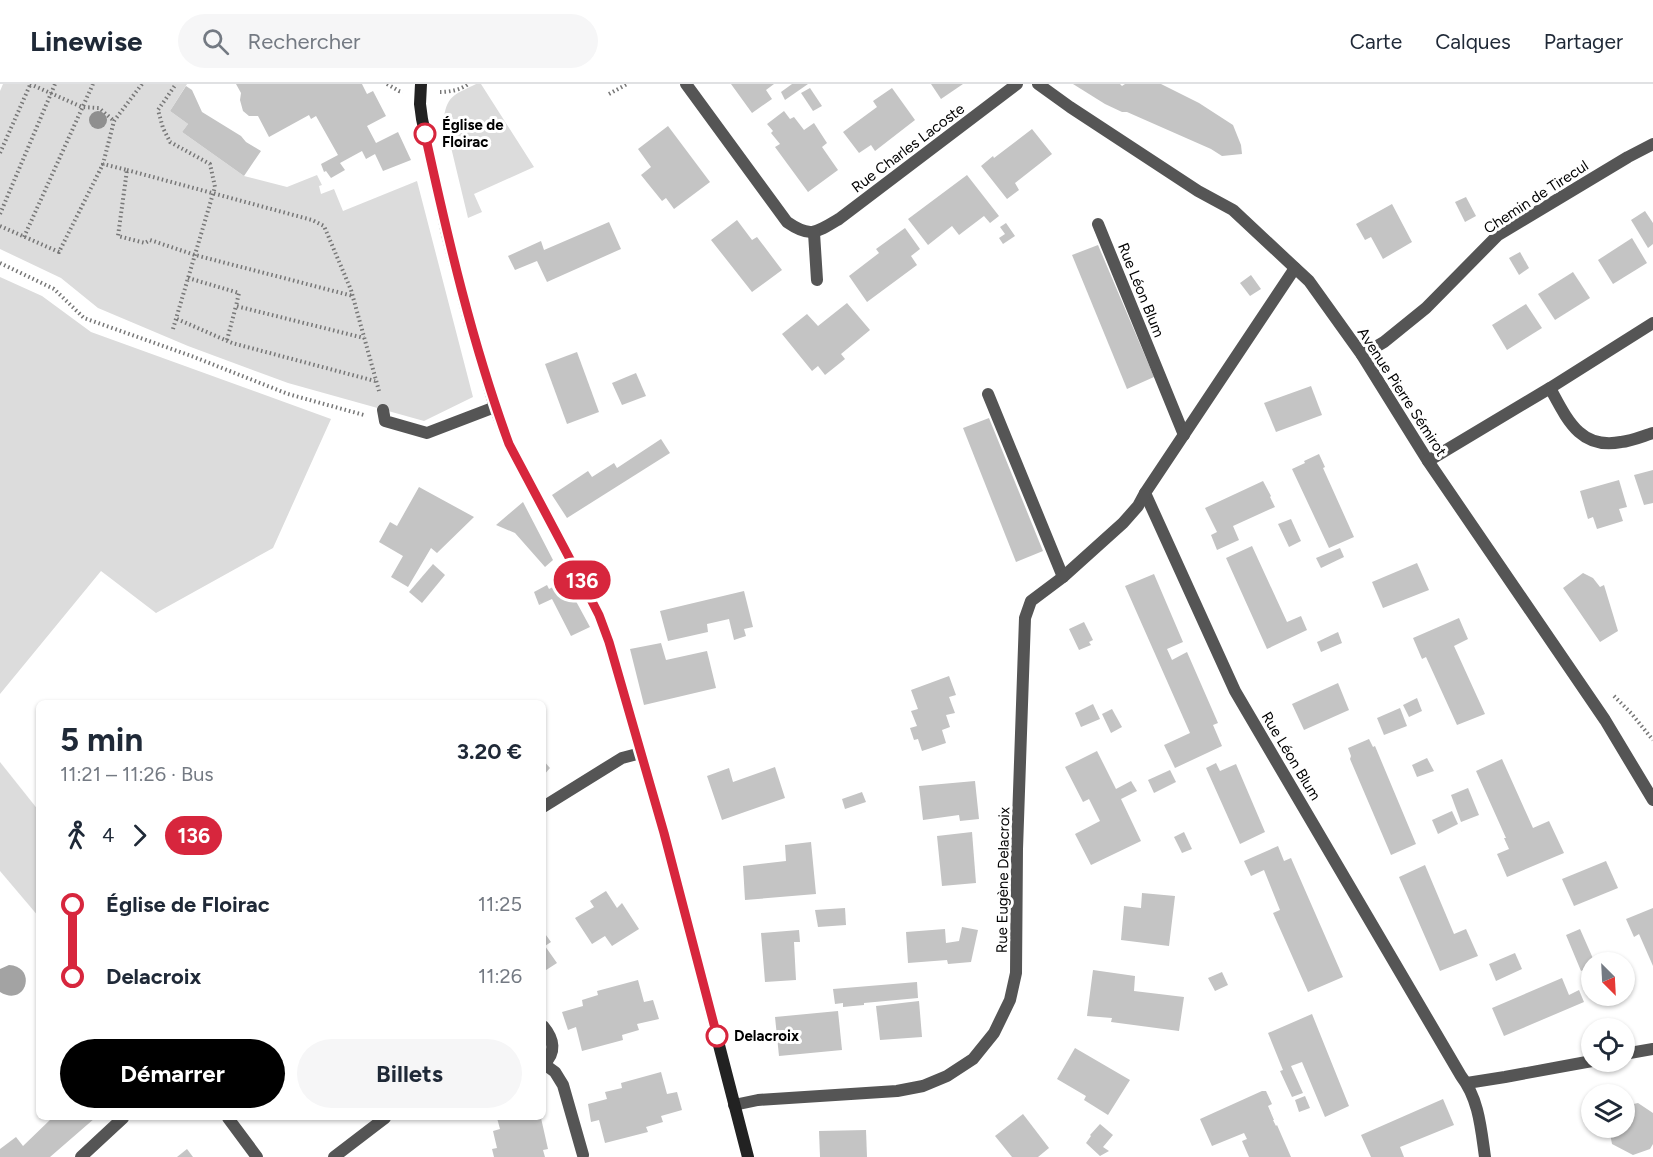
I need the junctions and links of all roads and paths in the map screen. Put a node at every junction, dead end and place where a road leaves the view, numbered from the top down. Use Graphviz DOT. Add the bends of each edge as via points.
graph roads {
  1 [pos="30,84"];
  2 [pos="55,84"];
  3 [pos="93,84"];
  4 [pos="142,84"];
  5 [pos="176,84"];
  6 [pos="421,84"];
  7 [pos="627,84"];
  8 [pos="686,84"];
  9 [pos="1017,84"];
  10 [pos="1038,84"];
  11 [pos="609,93"];
  12 [pos="50,94"];
  13 [pos="82,107"];
  14 [pos="114,121"];
  15 [pos="1653,144"];
  16 [pos="0,153"];
  17 [pos="103,164"];
  18 [pos="127,170"];
  19 [pos="212,194"];
  20 [pos="0,214"];
  21 [pos="1098,224"];
  22 [pos="0,226"];
  23 [pos="814,232"];
  24 [pos="24,237"];
  25 [pos="195,255"];
  26 [pos="0,263"];
  27 [pos="1295,268"];
  28 [pos="188,278"];
  29 [pos="817,280"];
  30 [pos="353,296"];
  31 [pos="236,306"];
  32 [pos="177,319"];
  33 [pos="1653,323"];
  34 [pos="173,329"];
  35 [pos="364,338"];
  36 [pos="227,340"];
  37 [pos="1362,355"];
  38 [pos="376,381"];
  39 [pos="1550,388"];
  40 [pos="988,394"];
  41 [pos="495,407"];
  42 [pos="384,415"];
  43 [pos="1653,433"];
  44 [pos="1184,435"];
  45 [pos="1428,461"];
  46 [pos="1145,493"];
  47 [pos="1062,577"];
  48 [pos="641,753"];
  49 [pos="1653,800"];
  50 [pos="546,805"];
  51 [pos="546,1030"];
  52 [pos="1653,1049"];
  53 [pos="1635,1052"];
  54 [pos="546,1063"];
  55 [pos="1581,1063"];
  56 [pos="546,1066"];
  57 [pos="1467,1083"];
  58 [pos="734,1105"];
  59 [pos="121,1120"];
  60 [pos="229,1120"];
  61 [pos="383,1120"];
  62 [pos="583,1155"];
  63 [pos="81,1157"];
  64 [pos="257,1157"];
  65 [pos="334,1157"];
  66 [pos="748,1157"];
  67 [pos="1485,1157"];
  1 -- 12 [label="path"];
  1 -- 16 [label="path"];
  2 -- 12 [label="path"];
  3 -- 13 [label="path"];
  4 -- 14 [label="path"];
  5 -- 19 [label="path" via="158,110 163,128 170,142 210,165 215,187"];
  6 -- 41 [label="street" via="422,119 447,234"];
  7 -- 11 [label="path"];
  8 -- 23 [label="street" via="787,222 801,232"];
  9 -- 23 [label="street, Rue Charles Lacoste" via="839,219"];
  10 -- 27 [label="street, Avenue Pierre Sémirot" via="1198,191 1233,210"];
  12 -- 13 [label="path"];
  12 -- 20 [label="path"];
  13 -- 14 [label="path" via="99,108"];
  13 -- 24 [label="path"];
  14 -- 17 [label="path"];
  15 -- 37 [label="street, Chemin de Tirecul" via="1498,235 1426,308"];
  17 -- 18 [label="path"];
  17 -- 24 [label="path" via="59,252"];
  18 -- 19 [label="path"];
  18 -- 25 [label="path" via="118,236 145,243 150,240"];
  19 -- 25 [label="path"];
  19 -- 30 [label="path" via="324,226"];
  21 -- 44 [label="street, Rue Léon Blum"];
  22 -- 24 [label="path"];
  23 -- 29 [label="street"];
  25 -- 28 [label="path"];
  25 -- 30 [label="path"];
  26 -- 42 [label="path" via="54,289 84,318 288,394"];
  27 -- 37 [label="street, Avenue Pierre Sémirot" via="1309,281"];
  27 -- 44 [label="street"];
  28 -- 31 [label="path" via="239,293"];
  28 -- 32 [label="path"];
  30 -- 35 [label="path"];
  31 -- 35 [label="path"];
  31 -- 36 [label="path"];
  32 -- 34 [label="path"];
  32 -- 36 [label="path"];
  33 -- 39 [label="street"];
  35 -- 38 [label="path"];
  36 -- 38 [label="path"];
  37 -- 45 [label="street, Avenue Pierre Sémirot"];
  38 -- 42 [label="path"];
  39 -- 43 [label="street" via="1574,428 1587,439 1605,444"];
  39 -- 45 [label="street"];
  40 -- 47 [label="street"];
  41 -- 42 [label="street" via="427,433"];
  41 -- 48 [label="street" via="509,444 599,615"];
  44 -- 46 [label="street"];
  45 -- 49 [label="street, Avenue Pierre Sémirot" via="1605,720"];
  46 -- 47 [label="street, Rue Eugène Delacroix" via="1123,523"];
  46 -- 57 [label="street, Rue Léon Blum" via="1234,691"];
  47 -- 58 [label="street, Rue Eugène Delacroix" via="1031,601 1024,618 1016,973 1010,1000 994,1034 973,1059 923,1086"];
  48 -- 50 [label="street" via="622,758"];
  48 -- 58 [label="street"];
  51 -- 54 [label="street" via="554,1043 552,1056"];
  52 -- 53 [label="street"];
  55 -- 57 [label="street"];
  56 -- 62 [label="street" via="563,1085"];
  57 -- 67 [label="street, Rue Léon Blum" via="1478,1109"];
  58 -- 66 [label="street"];
  59 -- 63 [label="street"];
  60 -- 64 [label="street"];
  61 -- 65 [label="street"];
}
